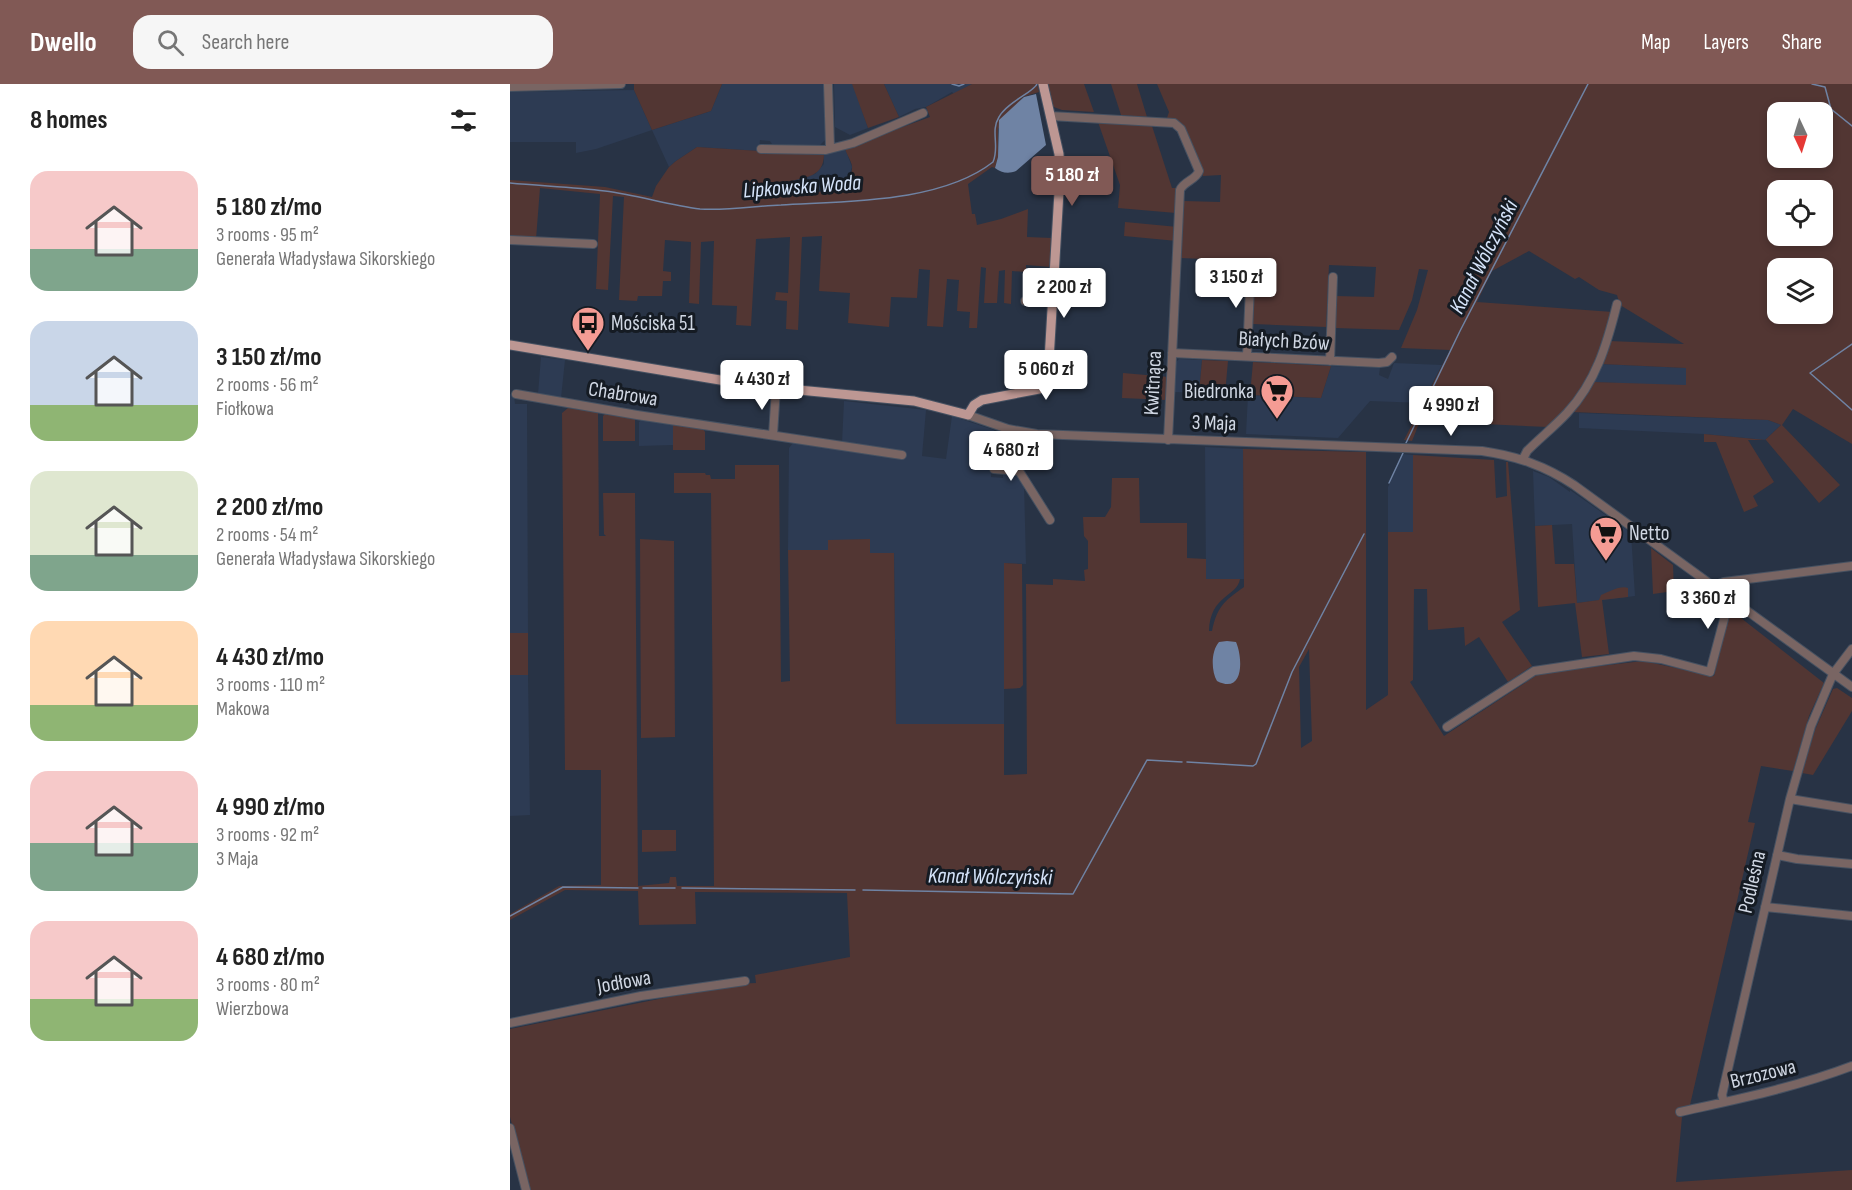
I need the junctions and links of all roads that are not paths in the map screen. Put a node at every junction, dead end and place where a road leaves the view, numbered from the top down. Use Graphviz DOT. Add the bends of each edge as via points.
graph roads {
  1 [pos="621,84"];
  2 [pos="828,84"];
  3 [pos="1043,84"];
  4 [pos="510,87"];
  5 [pos="922,113"];
  6 [pos="1050,116"];
  7 [pos="830,147"];
  8 [pos="761,148"];
  9 [pos="510,240"];
  10 [pos="593,244"];
  11 [pos="1251,263"];
  12 [pos="1333,277"];
  13 [pos="1025,301"];
  14 [pos="1052,302"];
  15 [pos="1617,304"];
  16 [pos="510,345"];
  17 [pos="1172,353"];
  18 [pos="1246,356"];
  19 [pos="1392,357"];
  20 [pos="1330,361"];
  21 [pos="776,388"];
  22 [pos="516,394"];
  23 [pos="968,416"];
  24 [pos="1022,432"];
  25 [pos="773,435"];
  26 [pos="1168,440"];
  27 [pos="902,455"];
  28 [pos="1523,459"];
  29 [pos="994,469"];
  30 [pos="1019,471"];
  31 [pos="1050,520"];
  32 [pos="1852,566"];
  33 [pos="1714,586"];
  34 [pos="1732,600"];
  35 [pos="1852,649"];
  36 [pos="1833,674"];
  37 [pos="1852,687"];
  38 [pos="1447,727"];
  39 [pos="1790,799"];
  40 [pos="1852,809"];
  41 [pos="1777,855"];
  42 [pos="1852,864"];
  43 [pos="1765,907"];
  44 [pos="1852,916"];
  45 [pos="745,981"];
  46 [pos="510,1023"];
  47 [pos="1852,1066"];
  48 [pos="1724,1102"];
  49 [pos="1680,1112"];
  50 [pos="510,1128"];
  51 [pos="526,1190"];
  1 -- 4 [label="street"];
  2 -- 7 [label="street"];
  3 -- 6 [label="main road"];
  5 -- 7 [label="street" via="853,143"];
  6 -- 14 [label="main road" via="1060,175"];
  6 -- 17 [label="street, Kwitnąca" via="1178,125 1198,171 1180,190"];
  7 -- 8 [label="street"];
  9 -- 10 [label="street"];
  11 -- 18 [label="street"];
  12 -- 20 [label="street"];
  13 -- 14 [label="street"];
  14 -- 23 [label="main road" via="1045,385 981,401"];
  15 -- 28 [label="street" via="1600,362 1578,399"];
  16 -- 21 [label="main road, 3 Maja"];
  17 -- 18 [label="street, Białych Bzów"];
  17 -- 26 [label="street, Kwitnąca"];
  18 -- 20 [label="street, Białych Bzów"];
  19 -- 20 [label="street, Białych Bzów" via="1379,363"];
  21 -- 23 [label="main road, 3 Maja" via="914,401"];
  21 -- 25 [label="street"];
  22 -- 25 [label="street, Chabrowa"];
  23 -- 24 [label="street, 3 Maja"];
  24 -- 26 [label="street, 3 Maja"];
  24 -- 30 [label="street"];
  25 -- 27 [label="street, Chabrowa"];
  26 -- 28 [label="street, 3 Maja" via="1482,451"];
  28 -- 33 [label="street, 3 Maja" via="1574,485"];
  29 -- 30 [label="street"];
  30 -- 31 [label="street"];
  32 -- 33 [label="street"];
  33 -- 34 [label="street, 3 Maja"];
  34 -- 36 [label="street, 3 Maja"];
  34 -- 38 [label="street" via="1710,672 1634,656 1534,671"];
  35 -- 36 [label="street, Podleśna"];
  36 -- 37 [label="street, 3 Maja"];
  36 -- 39 [label="street, Podleśna" via="1811,726"];
  39 -- 40 [label="street"];
  39 -- 41 [label="street, Podleśna"];
  41 -- 42 [label="street"];
  41 -- 43 [label="street, Podleśna"];
  43 -- 44 [label="street"];
  43 -- 48 [label="street, Podleśna" via="1722,1095"];
  45 -- 46 [label="street, Jodłowa" via="641,996"];
  47 -- 48 [label="street, Brzozowa" via="1821,1078"];
  48 -- 49 [label="street, Brzozowa"];
  50 -- 51 [label="street"];
}
